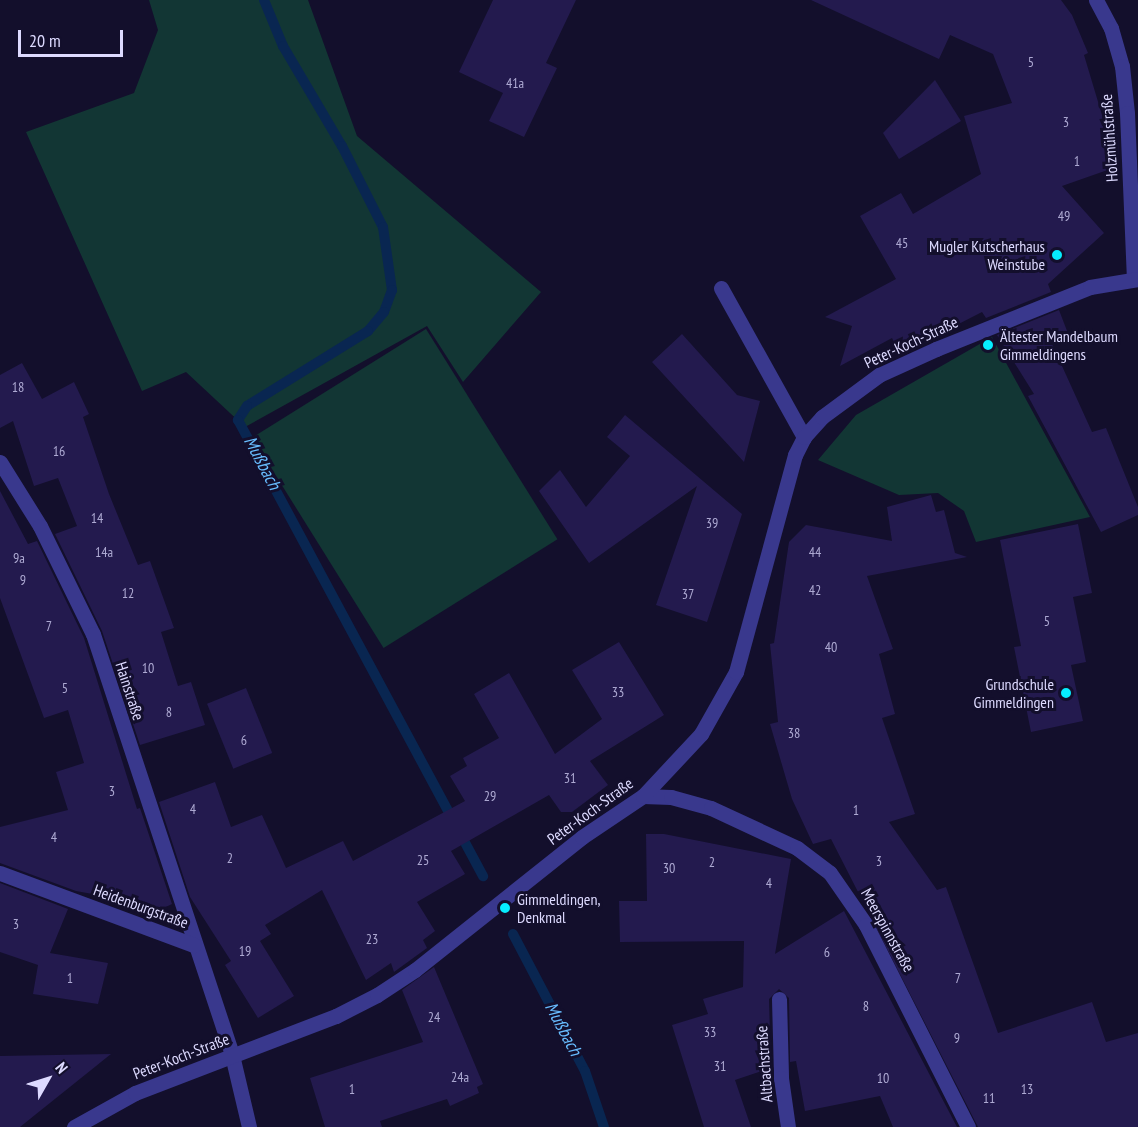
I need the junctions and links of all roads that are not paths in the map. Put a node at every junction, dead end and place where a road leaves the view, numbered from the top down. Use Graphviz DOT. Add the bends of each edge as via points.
graph roads {
  1 [pos="1095,0"];
  2 [pos="1136,279"];
  3 [pos="721,288"];
  4 [pos="804,437"];
  5 [pos="0,462"];
  6 [pos="643,796"];
  7 [pos="0,873"];
  8 [pos="194,945"];
  9 [pos="779,999"];
  10 [pos="232,1055"];
  11 [pos="74,1127"];
  12 [pos="249,1127"];
  13 [pos="788,1127"];
  14 [pos="968,1127"];
  1 -- 2 [label="street, Holzmühlstraße" via="1111,28 1122,66"];
  2 -- 4 [label="street, Peter-Koch-Straße" via="1090,287 879,375 839,402"];
  3 -- 4 [label="street"];
  4 -- 6 [label="street, Peter-Koch-Straße" via="795,455 736,672 701,734"];
  5 -- 8 [label="street, Hainstraße" via="40,526 93,634"];
  6 -- 10 [label="street, Peter-Koch-Straße" via="582,837 415,970 377,995 336,1017"];
  6 -- 14 [label="street, Meerspinnstraße" via="671,797 711,808 797,848 830,873 866,925"];
  7 -- 8 [label="street, Heidenburgstraße"];
  8 -- 10 [label="street, Heidenburgstraße"];
  9 -- 13 [label="street, Altbachstraße" via="781,1078"];
  10 -- 11 [label="street, Peter-Koch-Straße" via="135,1093"];
  10 -- 12 [label="street, Heidenburgstraße"];
}
